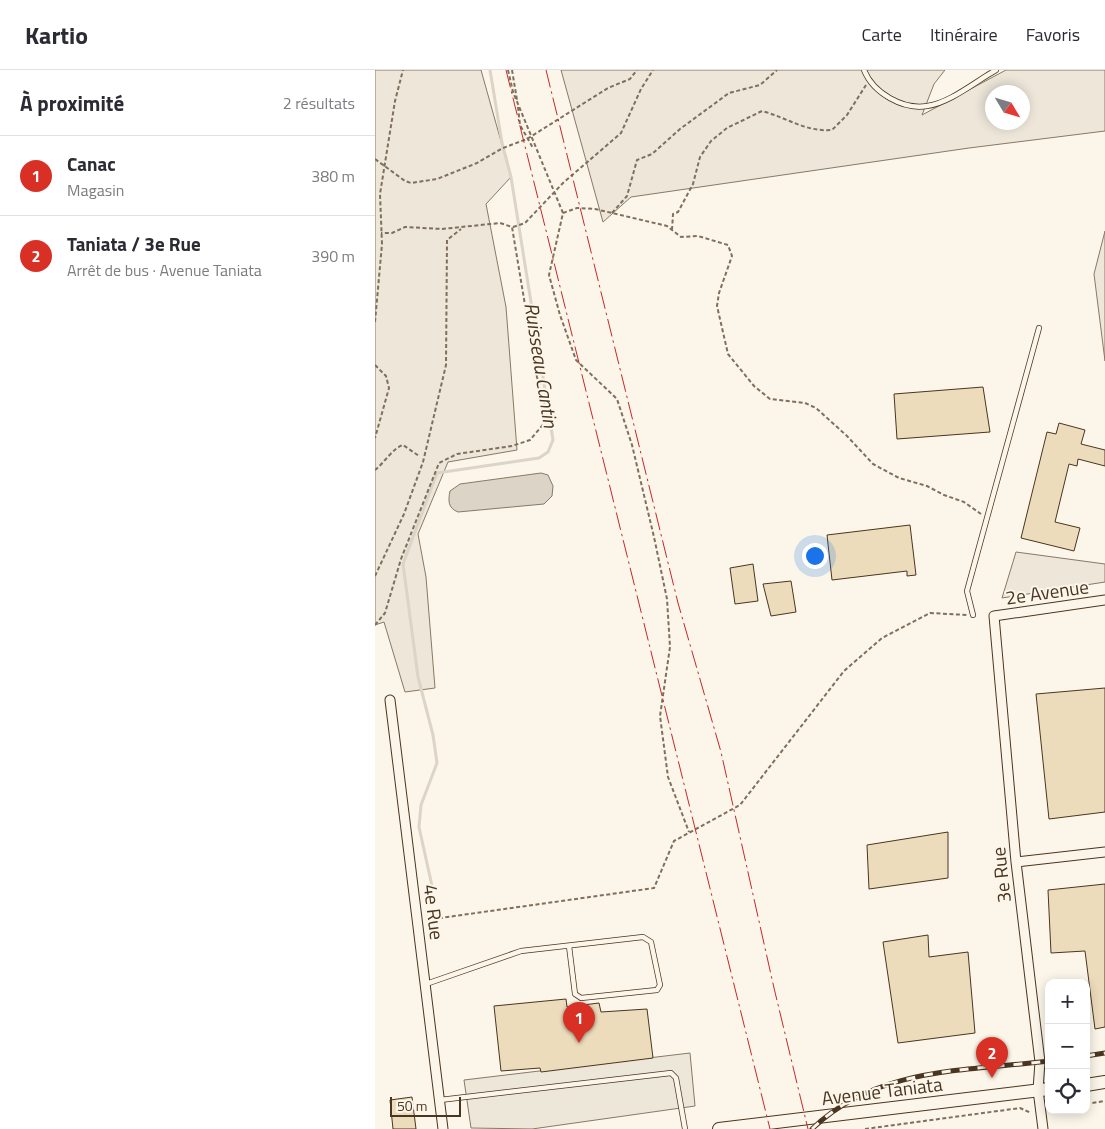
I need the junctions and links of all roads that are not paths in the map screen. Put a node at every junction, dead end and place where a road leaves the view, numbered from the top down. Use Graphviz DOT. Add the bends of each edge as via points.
graph roads {
  1 [pos="864,70"];
  2 [pos="996,70"];
  3 [pos="1039,328"];
  4 [pos="1105,600"];
  5 [pos="973,615"];
  6 [pos="994,616"];
  7 [pos="390,700"];
  8 [pos="1105,852"];
  9 [pos="1016,862"];
  10 [pos="569,946"];
  11 [pos="426,984"];
  12 [pos="1105,1082"];
  13 [pos="1090,1084"];
  14 [pos="1043,1090"];
  15 [pos="440,1100"];
  16 [pos="443,1129"];
  17 [pos="685,1129"];
  18 [pos="719,1129"];
  19 [pos="1043,1129"];
  1 -- 2 [label="lane" via="868,78 892,99 927,106 958,94"];
  3 -- 5 [label="lane" via="967,590"];
  4 -- 6 [label="street, 2e Avenue"];
  6 -- 9 [label="street, 3e Rue"];
  7 -- 11 [label="street, 4e Rue"];
  8 -- 9 [label="street"];
  9 -- 14 [label="street, 3e Rue"];
  10 -- 10 [label="lane" via="643,937 651,942 660,986 657,990 581,998 575,994"];
  10 -- 11 [label="lane" via="521,951"];
  11 -- 15 [label="street, 4e Rue"];
  12 -- 13 [label="main road"];
  14 -- 18 [label="main road, Avenue Taniata"];
  14 -- 19 [label="street, 3e Rue"];
  15 -- 16 [label="street, 4e Rue"];
  15 -- 17 [label="lane" via="671,1073 676,1078"];
}
